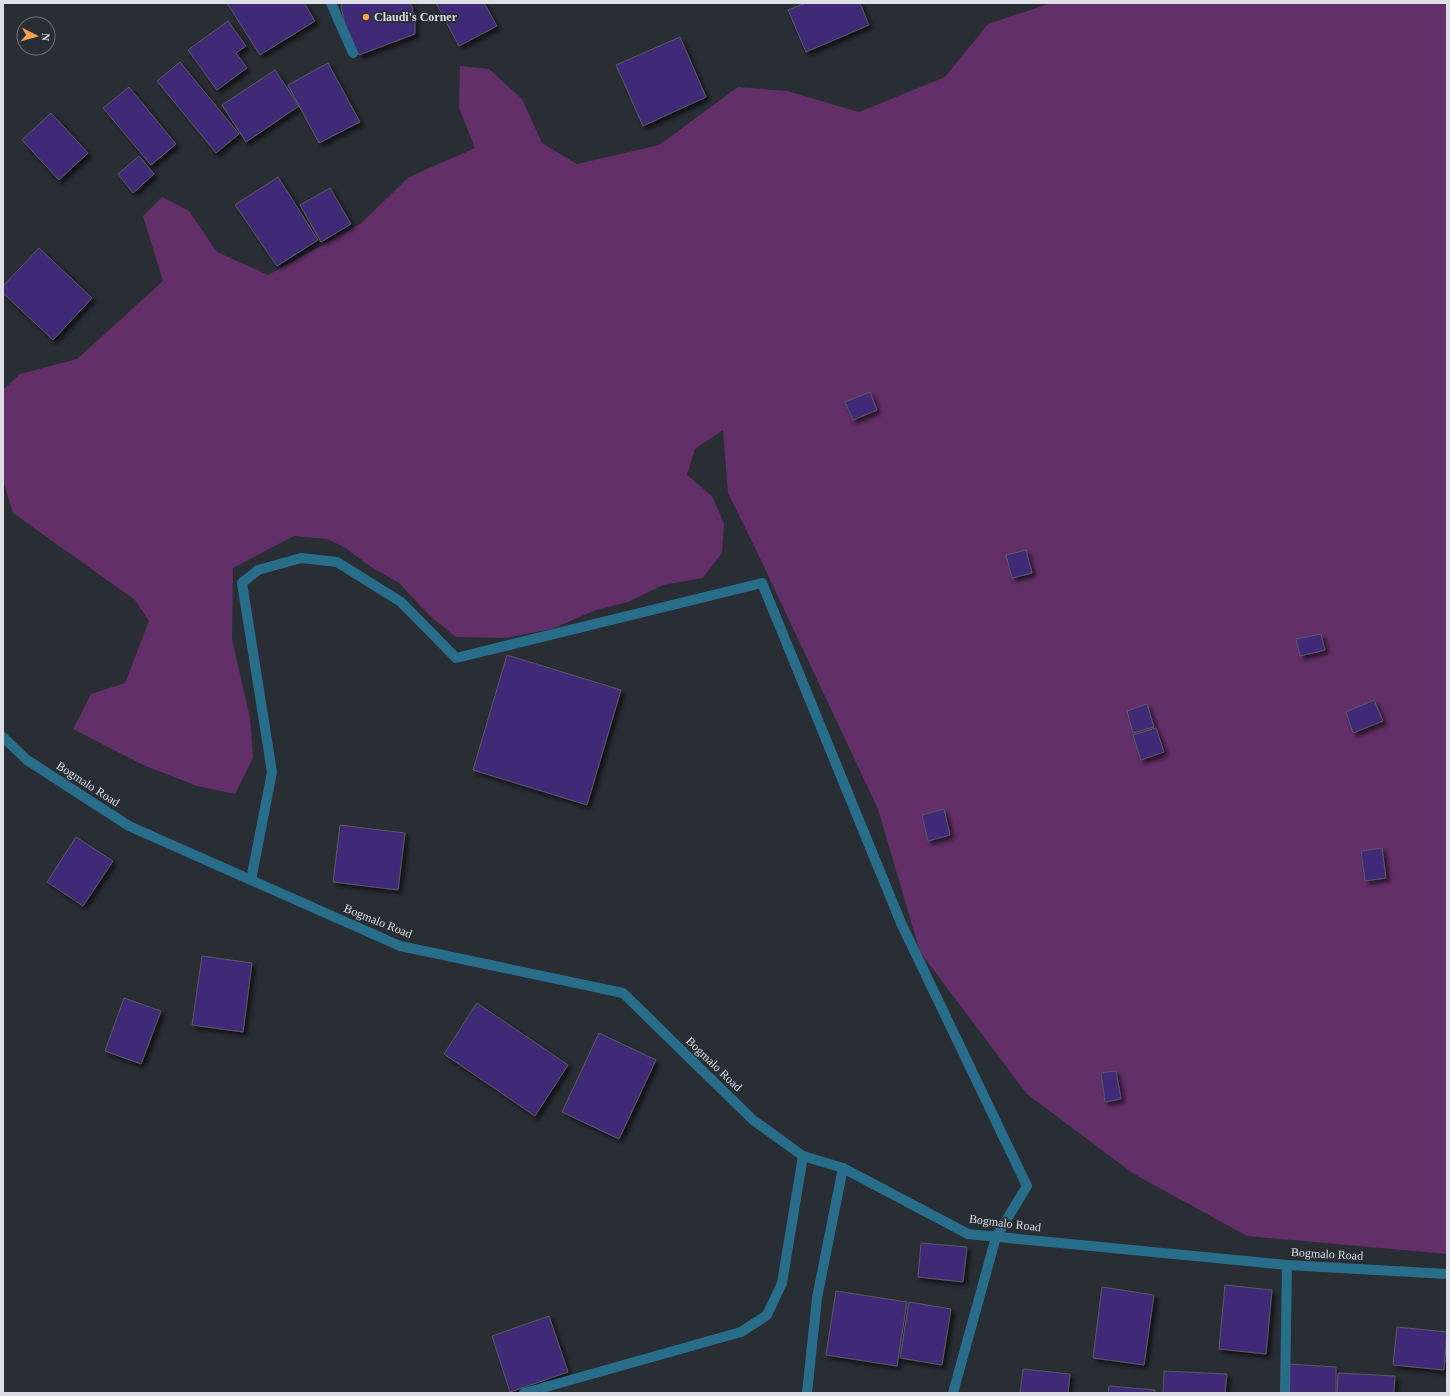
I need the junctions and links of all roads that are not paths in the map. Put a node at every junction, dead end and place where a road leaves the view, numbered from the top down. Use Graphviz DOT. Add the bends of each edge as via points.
graph roads {
  1 [pos="331,3"];
  2 [pos="353,53"];
  3 [pos="3,737"];
  4 [pos="251,880"];
  5 [pos="803,1156"];
  6 [pos="843,1168"];
  7 [pos="996,1237"];
  8 [pos="1287,1265"];
  9 [pos="1447,1274"];
  10 [pos="524,1393"];
  11 [pos="807,1393"];
  12 [pos="953,1393"];
  13 [pos="1285,1393"];
  1 -- 2 [label="street"];
  3 -- 4 [label="street, Bogmalo Road" via="26,760 129,826"];
  4 -- 5 [label="street, Bogmalo Road" via="400,946 623,993 753,1120"];
  4 -- 7 [label="street" via="272,772 242,583 258,570 301,558 337,562 401,602 456,658 762,583 902,924 1027,1186"];
  5 -- 6 [label="street, Bogmalo Road"];
  5 -- 10 [label="street" via="782,1283 767,1315 741,1332"];
  6 -- 7 [label="street, Bogmalo Road" via="968,1234"];
  6 -- 11 [label="street" via="817,1298"];
  7 -- 8 [label="street, Bogmalo Road"];
  7 -- 12 [label="street"];
  8 -- 9 [label="street, Bogmalo Road"];
  8 -- 13 [label="street"];
}
